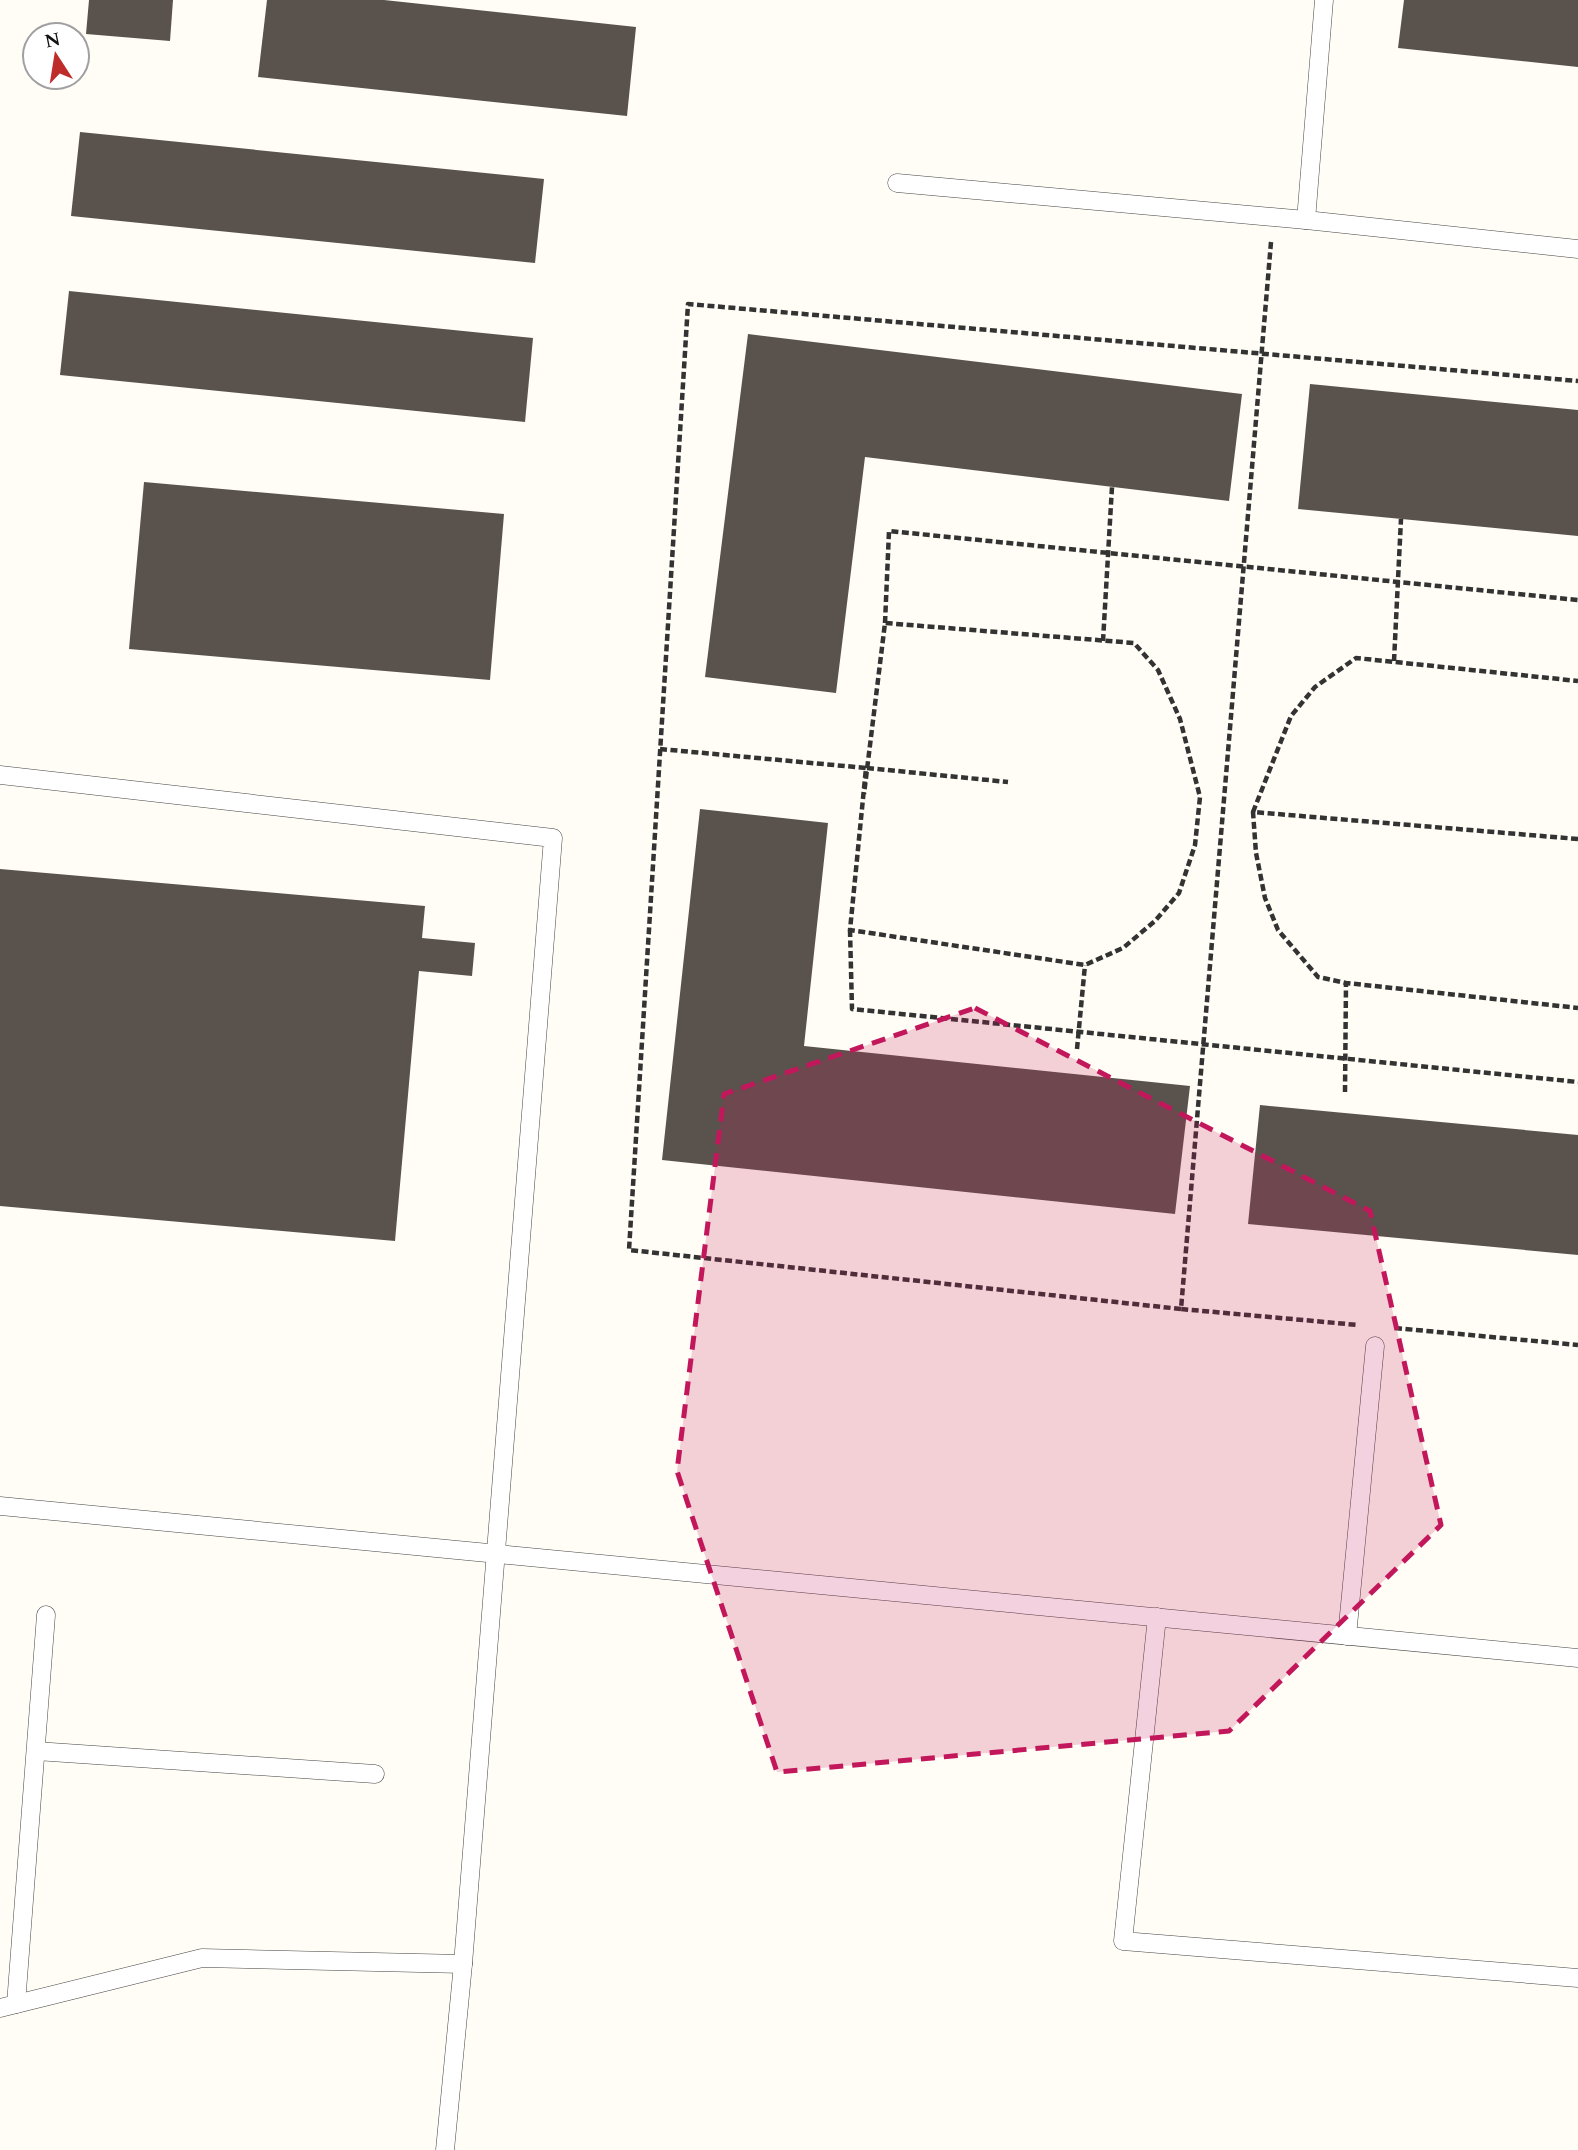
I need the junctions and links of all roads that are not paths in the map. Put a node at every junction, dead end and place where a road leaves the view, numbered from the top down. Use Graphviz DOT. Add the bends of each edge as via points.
graph roads {
  1 [pos="1324,0"];
  2 [pos="897,183"];
  3 [pos="1306,220"];
  4 [pos="1578,250"];
  5 [pos="0,775"];
  6 [pos="1375,1346"];
  7 [pos="0,1506"];
  8 [pos="496,1554"];
  9 [pos="46,1615"];
  10 [pos="1157,1617"];
  11 [pos="1347,1636"];
  12 [pos="1578,1658"];
  13 [pos="36,1751"];
  14 [pos="375,1774"];
  15 [pos="463,1964"];
  16 [pos="1578,1978"];
  17 [pos="8,2006"];
  18 [pos="445,2150"];
  1 -- 3 [label="lane"];
  2 -- 3 [label="lane"];
  3 -- 4 [label="lane"];
  5 -- 8 [label="lane" via="553,838"];
  6 -- 11 [label="lane"];
  7 -- 8 [label="lane"];
  8 -- 10 [label="lane"];
  8 -- 15 [label="lane"];
  9 -- 13 [label="lane"];
  10 -- 11 [label="lane"];
  10 -- 16 [label="lane" via="1123,1941"];
  11 -- 12 [label="lane"];
  13 -- 14 [label="lane"];
  13 -- 17 [label="lane"];
  15 -- 17 [label="lane" via="202,1958"];
  15 -- 18 [label="lane"];
}
